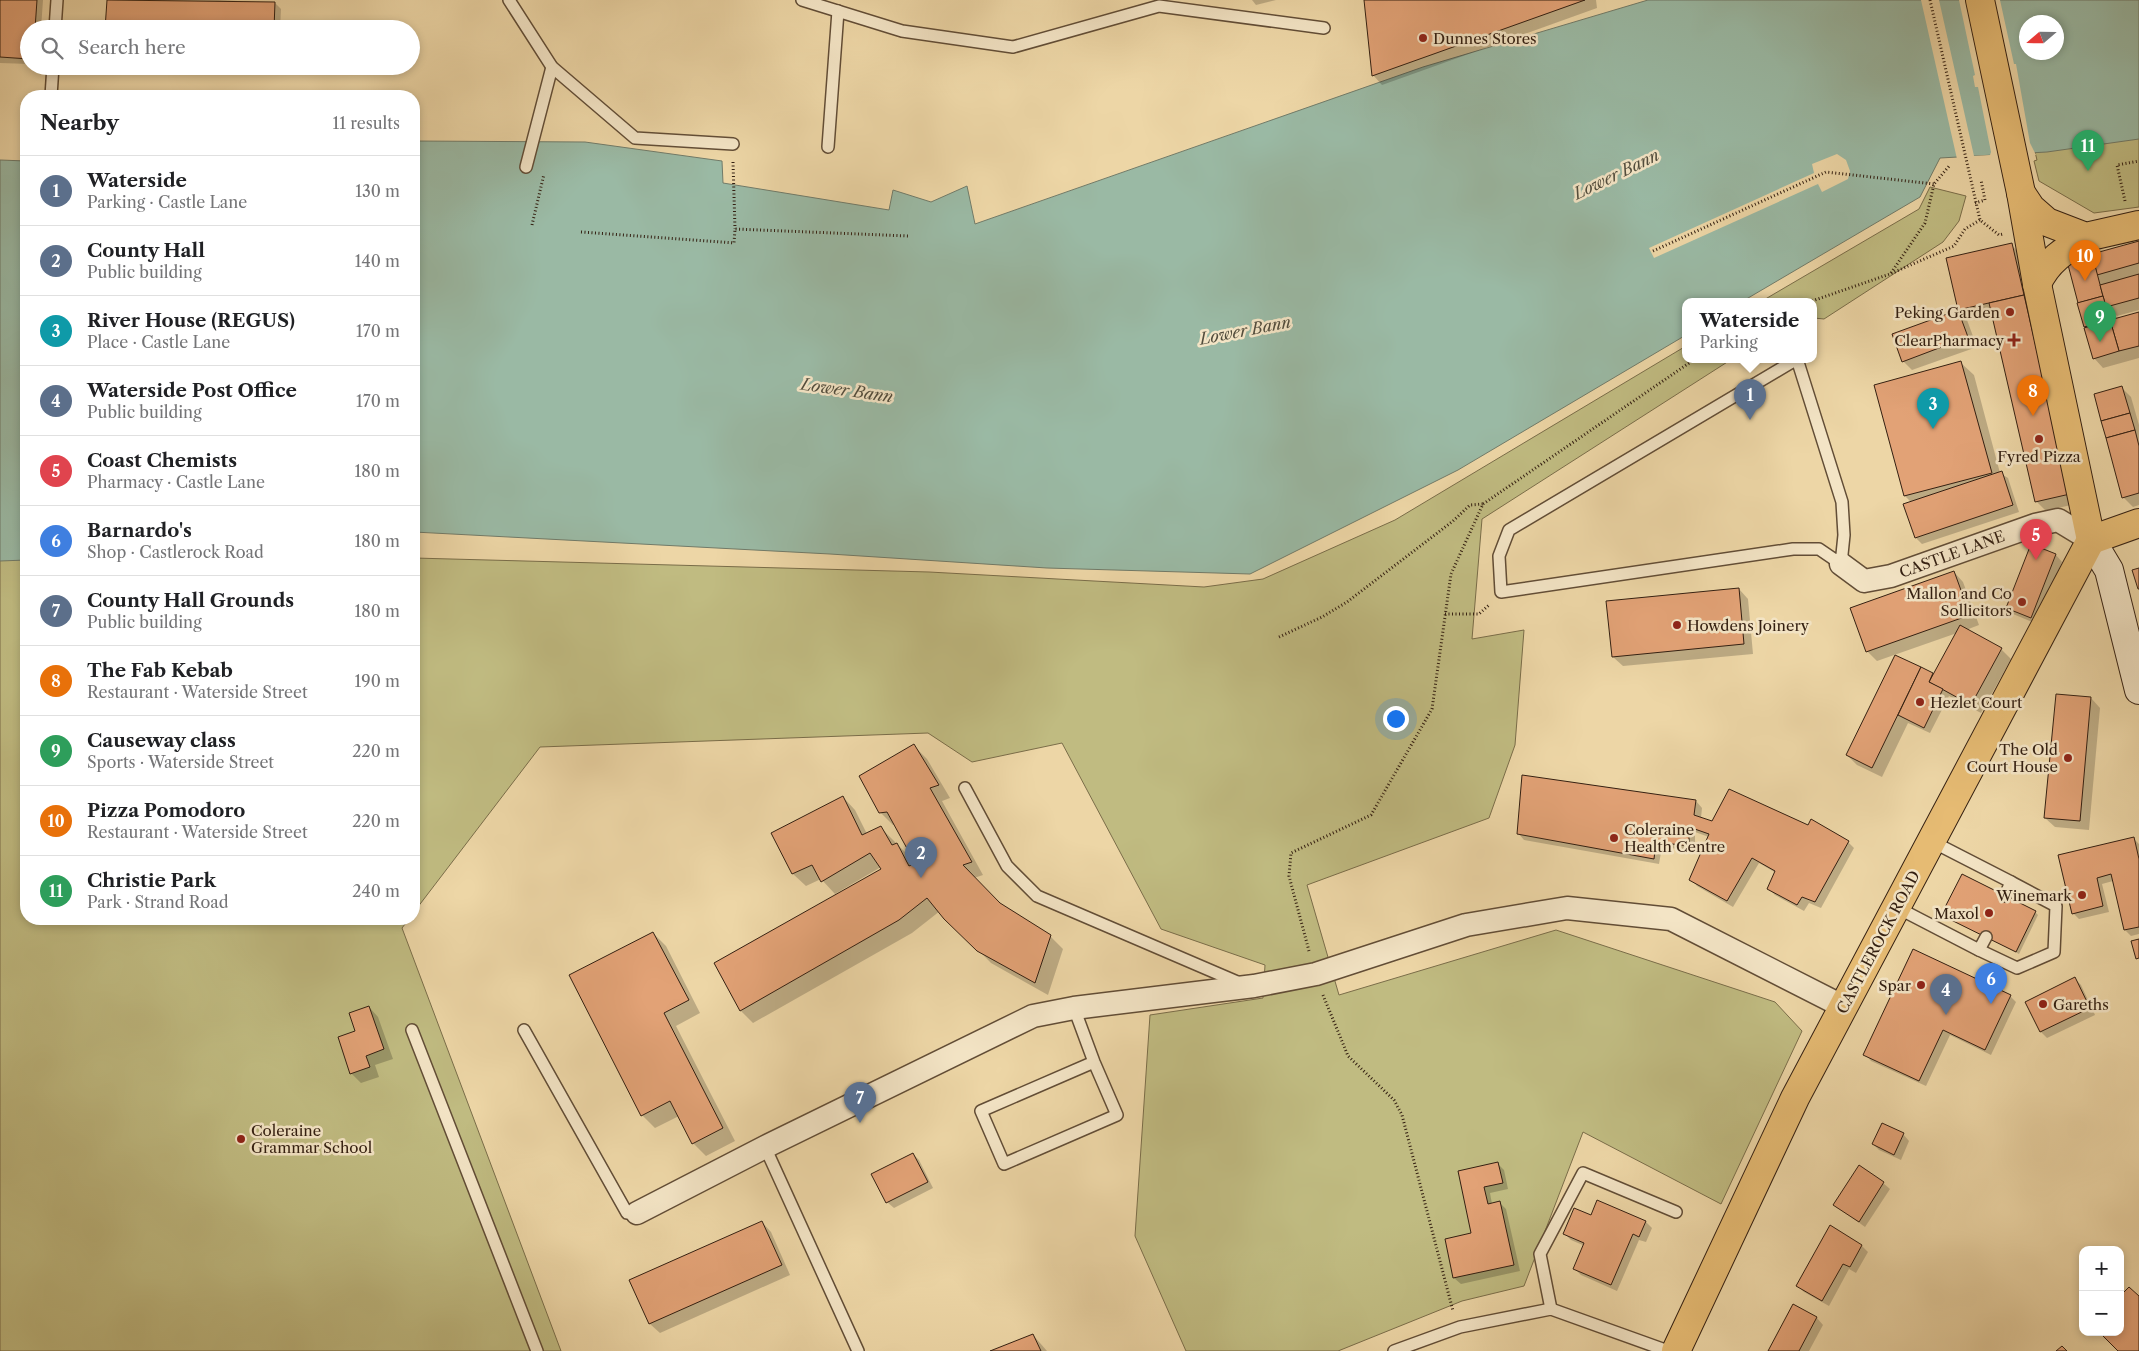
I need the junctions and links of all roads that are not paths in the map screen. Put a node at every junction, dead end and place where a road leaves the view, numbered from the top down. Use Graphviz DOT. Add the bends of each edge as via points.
graph roads {
  1 [pos="57,0"];
  2 [pos="509,0"];
  3 [pos="802,0"];
  4 [pos="1980,0"];
  5 [pos="838,11"];
  6 [pos="56,20"];
  7 [pos="1324,28"];
  8 [pos="552,67"];
  9 [pos="52,75"];
  10 [pos="51,90"];
  11 [pos="733,144"];
  12 [pos="828,147"];
  13 [pos="526,167"];
  14 [pos="2139,225"];
  15 [pos="2028,227"];
  16 [pos="2086,236"];
  17 [pos="2036,284"];
  18 [pos="1790,363"];
  19 [pos="1798,363"];
  20 [pos="2139,523"];
  21 [pos="2091,540"];
  22 [pos="1841,564"];
  23 [pos="2139,690"];
  24 [pos="965,788"];
  25 [pos="1931,841"];
  26 [pos="2011,882"];
  27 [pos="2005,896"];
  28 [pos="1896,907"];
  29 [pos="1986,937"];
  30 [pos="1979,950"];
  31 [pos="1248,987"];
  32 [pos="1844,1007"];
  33 [pos="1074,1008"];
  34 [pos="412,1030"];
  35 [pos="524,1030"];
  36 [pos="1094,1062"];
  37 [pos="765,1147"];
  38 [pos="1676,1212"];
  39 [pos="637,1213"];
  40 [pos="1551,1309"];
  41 [pos="538,1351"];
  42 [pos="858,1351"];
  43 [pos="1394,1351"];
  44 [pos="1668,1351"];
  45 [pos="1676,1351"];
  1 -- 6 [label="lane"];
  2 -- 8 [label="lane"];
  3 -- 5 [label="lane"];
  4 -- 15 [label="main road" via="2021,193 2031,208"];
  5 -- 7 [label="lane" via="902,31 1013,46 1159,6"];
  5 -- 12 [label="lane"];
  8 -- 11 [label="lane" via="635,138"];
  8 -- 13 [label="lane"];
  9 -- 10 [label="lane"];
  14 -- 16 [label="main road"];
  15 -- 16 [label="main road"];
  15 -- 17 [label="main road"];
  16 -- 17 [label="main road" via="2055,257"];
  17 -- 21 [label="main road"];
  18 -- 22 [label="lane" via="1509,530 1499,556 1502,592 1793,549 1819,549"];
  19 -- 22 [label="lane" via="1842,502 1844,535"];
  20 -- 21 [label="main road"];
  21 -- 22 [label="street, CASTLE LANE" via="2058,520 2034,525 1891,576 1864,581"];
  21 -- 23 [label="main road" via="2109,570"];
  21 -- 25 [label="main road, CASTLEROCK ROAD"];
  24 -- 31 [label="lane" via="1007,866 1037,896"];
  25 -- 26 [label="lane"];
  25 -- 28 [label="main road, CASTLEROCK ROAD"];
  26 -- 27 [label="lane"];
  26 -- 30 [label="lane" via="2056,906 2054,952 2017,968"];
  28 -- 30 [label="lane"];
  28 -- 32 [label="main road, CASTLEROCK ROAD"];
  29 -- 30 [label="lane"];
  31 -- 32 [label="street" via="1316,974 1466,925 1567,908 1671,919"];
  31 -- 33 [label="street"];
  32 -- 45 [label="main road, CASTLEROCK ROAD" via="1795,1098"];
  33 -- 36 [label="lane"];
  33 -- 37 [label="street" via="1034,1016"];
  34 -- 41 [label="lane"];
  35 -- 39 [label="lane" via="627,1213"];
  36 -- 36 [label="lane" via="1117,1115 1004,1164 982,1111"];
  37 -- 39 [label="street"];
  37 -- 42 [label="lane"];
  38 -- 40 [label="lane" via="1582,1173 1540,1254"];
  40 -- 43 [label="lane" via="1460,1327"];
  40 -- 44 [label="lane"];
}
